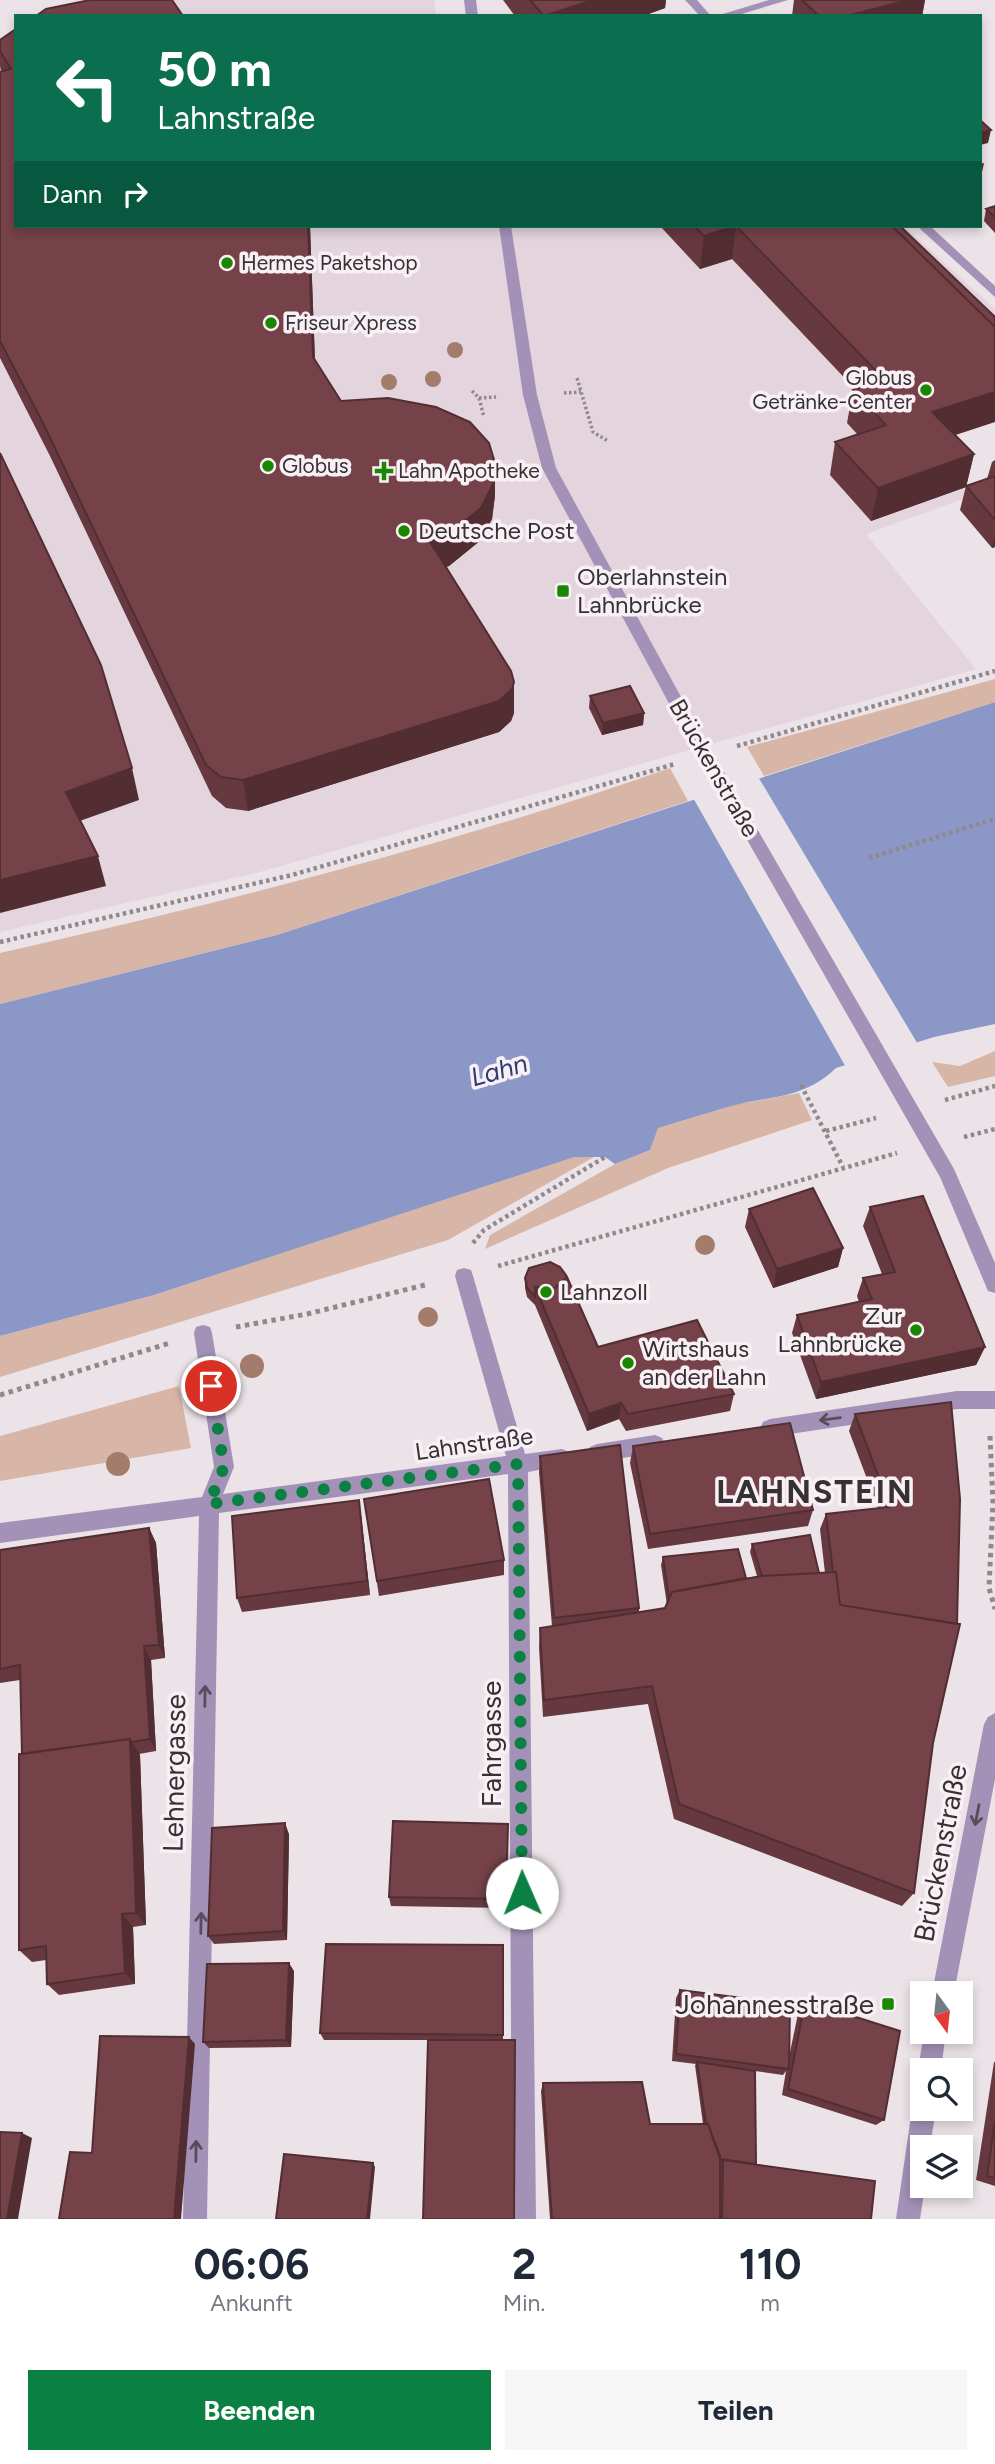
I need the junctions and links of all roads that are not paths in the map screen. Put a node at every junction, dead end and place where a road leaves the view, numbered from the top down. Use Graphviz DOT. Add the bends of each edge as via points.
graph roads {
  1 [pos="691,0"];
  2 [pos="782,0"];
  3 [pos="704,14"];
  4 [pos="730,14"];
  5 [pos="505,228"];
  6 [pos="925,228"];
  7 [pos="995,293"];
  8 [pos="472,1273"];
  9 [pos="995,1285"];
  10 [pos="203,1332"];
  11 [pos="992,1399"];
  12 [pos="751,1430"];
  13 [pos="669,1442"];
  14 [pos="518,1464"];
  15 [pos="209,1504"];
  16 [pos="0,1533"];
  17 [pos="995,1724"];
  18 [pos="945,1981"];
  19 [pos="922,2121"];
  20 [pos="195,2219"];
  21 [pos="524,2219"];
  22 [pos="908,2219"];
  1 -- 3 [label="street"];
  2 -- 4 [label="street"];
  5 -- 9 [label="street, Brückenstraße" via="530,395 549,468 679,707 948,1174"];
  6 -- 7 [label="street"];
  8 -- 14 [label="street, Fahrgasse"];
  10 -- 15 [label="street, Lehnergasse" via="224,1467"];
  11 -- 12 [label="street, one-way"];
  13 -- 14 [label="street, Lahnstraße"];
  14 -- 15 [label="street, Lahnstraße"];
  14 -- 21 [label="street, Fahrgasse"];
  15 -- 16 [label="street, Lahnstraße"];
  20 -- 15 [label="street, Lehnergasse, one-way"];
  17 -- 18 [label="street, Brückenstraße, one-way"];
  19 -- 22 [label="street"];
}
